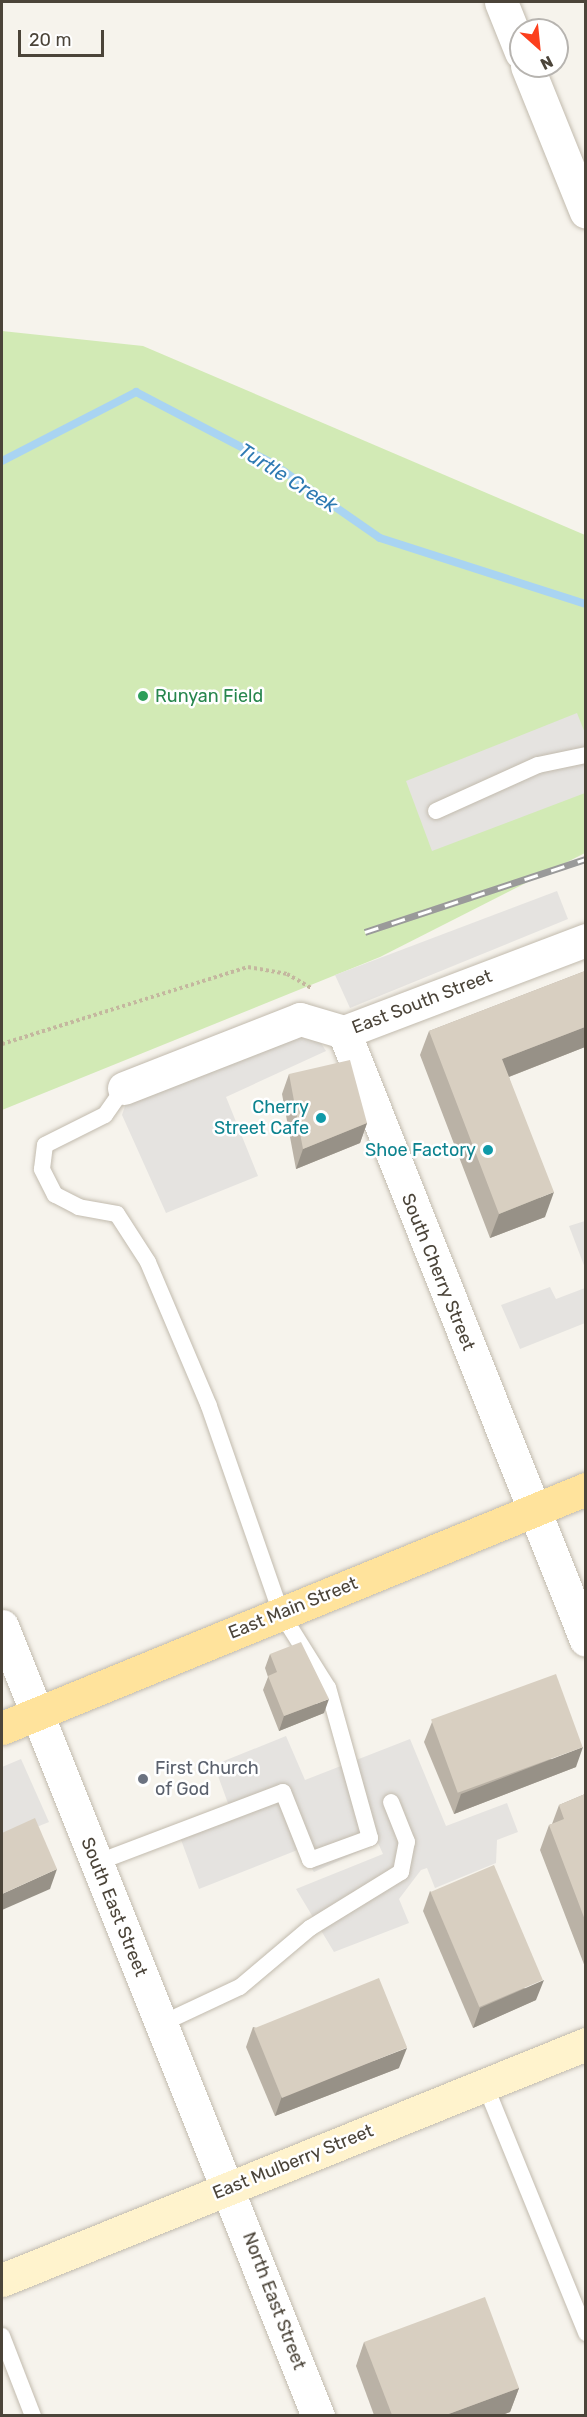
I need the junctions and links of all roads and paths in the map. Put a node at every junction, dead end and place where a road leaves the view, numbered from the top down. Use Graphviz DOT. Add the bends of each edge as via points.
graph roads {
  1 [pos="501,2"];
  2 [pos="509,22"];
  3 [pos="532,78"];
  4 [pos="585,212"];
  5 [pos="585,755"];
  6 [pos="436,811"];
  7 [pos="585,940"];
  8 [pos="248,967"];
  9 [pos="344,1032"];
  10 [pos="2,1044"];
  11 [pos="124,1088"];
  12 [pos="585,1490"];
  13 [pos="535,1510"];
  14 [pos="281,1613"];
  15 [pos="2,1626"];
  16 [pos="585,1640"];
  17 [pos="36,1714"];
  18 [pos="2,1728"];
  19 [pos="391,1802"];
  20 [pos="96,1863"];
  21 [pos="161,2024"];
  22 [pos="585,2044"];
  23 [pos="485,2085"];
  24 [pos="229,2187"];
  25 [pos="2,2280"];
  26 [pos="585,2332"];
  27 [pos="2,2336"];
  28 [pos="33,2415"];
  29 [pos="318,2415"];
  1 -- 2 [label="street"];
  3 -- 4 [label="street"];
  5 -- 6 [label="lane" via="538,765"];
  7 -- 9 [label="street, East South Street"];
  8 -- 10 [label="path"];
  9 -- 11 [label="street, East South Street" via="300,1019"];
  9 -- 13 [label="street, South Cherry Street"];
  11 -- 14 [label="lane" via="105,1115 45,1145 42,1169 55,1195 79,1207 117,1214 148,1262 209,1406"];
  12 -- 13 [label="main road, East Main Street"];
  13 -- 14 [label="main road, East Main Street"];
  13 -- 16 [label="street, South Cherry Street"];
  14 -- 17 [label="main road, East Main Street"];
  14 -- 20 [label="lane" via="328,1688 369,1838 310,1860 283,1792"];
  15 -- 17 [label="street, South East Street"];
  17 -- 18 [label="main road, East Main Street"];
  17 -- 20 [label="street, South East Street"];
  19 -- 21 [label="lane" via="407,1842 401,1872 310,1928 240,1987"];
  20 -- 21 [label="street, South East Street"];
  21 -- 24 [label="street, South East Street"];
  22 -- 23 [label="street, East Mulberry Street"];
  23 -- 24 [label="street, East Mulberry Street"];
  23 -- 26 [label="lane"];
  24 -- 25 [label="street, East Mulberry Street"];
  24 -- 29 [label="street, North East Street"];
  27 -- 28 [label="lane"];
}
